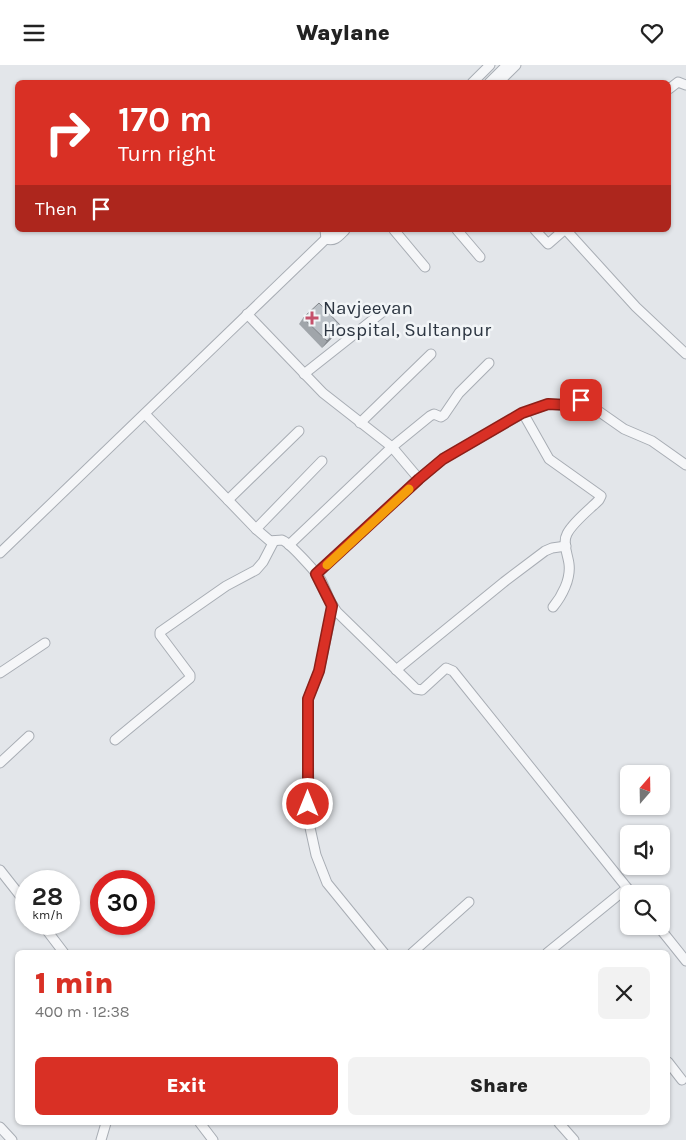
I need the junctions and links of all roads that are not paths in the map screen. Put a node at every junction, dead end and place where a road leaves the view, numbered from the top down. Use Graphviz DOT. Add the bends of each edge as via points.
graph roads {
  1 [pos="490,65"];
  2 [pos="507,65"];
  3 [pos="516,65"];
  4 [pos="475,80"];
  5 [pos="492,80"];
  6 [pos="501,80"];
  7 [pos="686,85"];
  8 [pos="671,87"];
  9 [pos="343,232"];
  10 [pos="396,232"];
  11 [pos="459,232"];
  12 [pos="537,232"];
  13 [pos="563,232"];
  14 [pos="567,232"];
  15 [pos="325,234"];
  16 [pos="480,257"];
  17 [pos="425,267"];
  18 [pos="385,310"];
  19 [pos="247,314"];
  20 [pos="431,354"];
  21 [pos="686,354"];
  22 [pos="489,363"];
  23 [pos="304,374"];
  24 [pos="522,413"];
  25 [pos="145,414"];
  26 [pos="360,423"];
  27 [pos="299,431"];
  28 [pos="392,447"];
  29 [pos="322,461"];
  30 [pos="686,465"];
  31 [pos="419,479"];
  32 [pos="228,500"];
  33 [pos="256,529"];
  34 [pos="274,541"];
  35 [pos="289,545"];
  36 [pos="566,546"];
  37 [pos="0,553"];
  38 [pos="316,574"];
  39 [pos="332,606"];
  40 [pos="554,607"];
  41 [pos="45,643"];
  42 [pos="396,670"];
  43 [pos="0,673"];
  44 [pos="29,737"];
  45 [pos="115,739"];
  46 [pos="0,763"];
  47 [pos="0,870"];
  48 [pos="625,885"];
  49 [pos="15,889"];
  50 [pos="620,898"];
  51 [pos="469,902"];
  52 [pos="50,935"];
  53 [pos="665,935"];
  54 [pos="62,950"];
  55 [pos="382,950"];
  56 [pos="415,950"];
  57 [pos="551,950"];
  58 [pos="686,961"];
  59 [pos="670,1065"];
  60 [pos="682,1080"];
  61 [pos="105,1125"];
  62 [pos="202,1125"];
  63 [pos="561,1125"];
  64 [pos="0,1127"];
  65 [pos="12,1140"];
  66 [pos="101,1140"];
  67 [pos="213,1140"];
  68 [pos="574,1140"];
  1 -- 4 [label="street"];
  2 -- 5 [label="street"];
  3 -- 6 [label="street"];
  7 -- 8 [label="street" via="678,81"];
  9 -- 15 [label="street" via="334,240"];
  10 -- 17 [label="street"];
  11 -- 16 [label="street"];
  12 -- 13 [label="street" via="548,244"];
  14 -- 21 [label="street" via="632,303"];
  15 -- 19 [label="street"];
  18 -- 23 [label="street"];
  19 -- 23 [label="street"];
  19 -- 25 [label="street"];
  20 -- 26 [label="street"];
  22 -- 28 [label="street" via="459,393 444,415 430,416"];
  23 -- 26 [label="street"];
  24 -- 30 [label="street" via="548,404 567,405 581,400 624,429 652,441"];
  24 -- 31 [label="street" via="443,459"];
  24 -- 36 [label="street" via="548,459 601,496 567,534"];
  25 -- 32 [label="street"];
  25 -- 37 [label="street"];
  26 -- 28 [label="street"];
  27 -- 32 [label="street"];
  28 -- 31 [label="street"];
  28 -- 35 [label="street"];
  29 -- 33 [label="street"];
  31 -- 38 [label="street"];
  32 -- 33 [label="street"];
  33 -- 34 [label="street"];
  34 -- 35 [label="street"];
  34 -- 45 [label="street" via="256,570 226,586 160,632 190,678"];
  35 -- 38 [label="street"];
  36 -- 40 [label="street" via="569,576"];
  36 -- 42 [label="street" via="545,551"];
  38 -- 39 [label="street"];
  39 -- 42 [label="street"];
  39 -- 55 [label="street" via="319,671 308,699 309,823 327,883"];
  41 -- 43 [label="street"];
  42 -- 48 [label="street" via="419,691 446,668 452,671"];
  44 -- 46 [label="street"];
  47 -- 49 [label="street"];
  50 -- 57 [label="street"];
  51 -- 56 [label="street"];
  52 -- 54 [label="street"];
  53 -- 58 [label="street"];
  59 -- 60 [label="street"];
  61 -- 66 [label="street"];
  62 -- 67 [label="street"];
  63 -- 68 [label="street"];
  64 -- 65 [label="street"];
}
